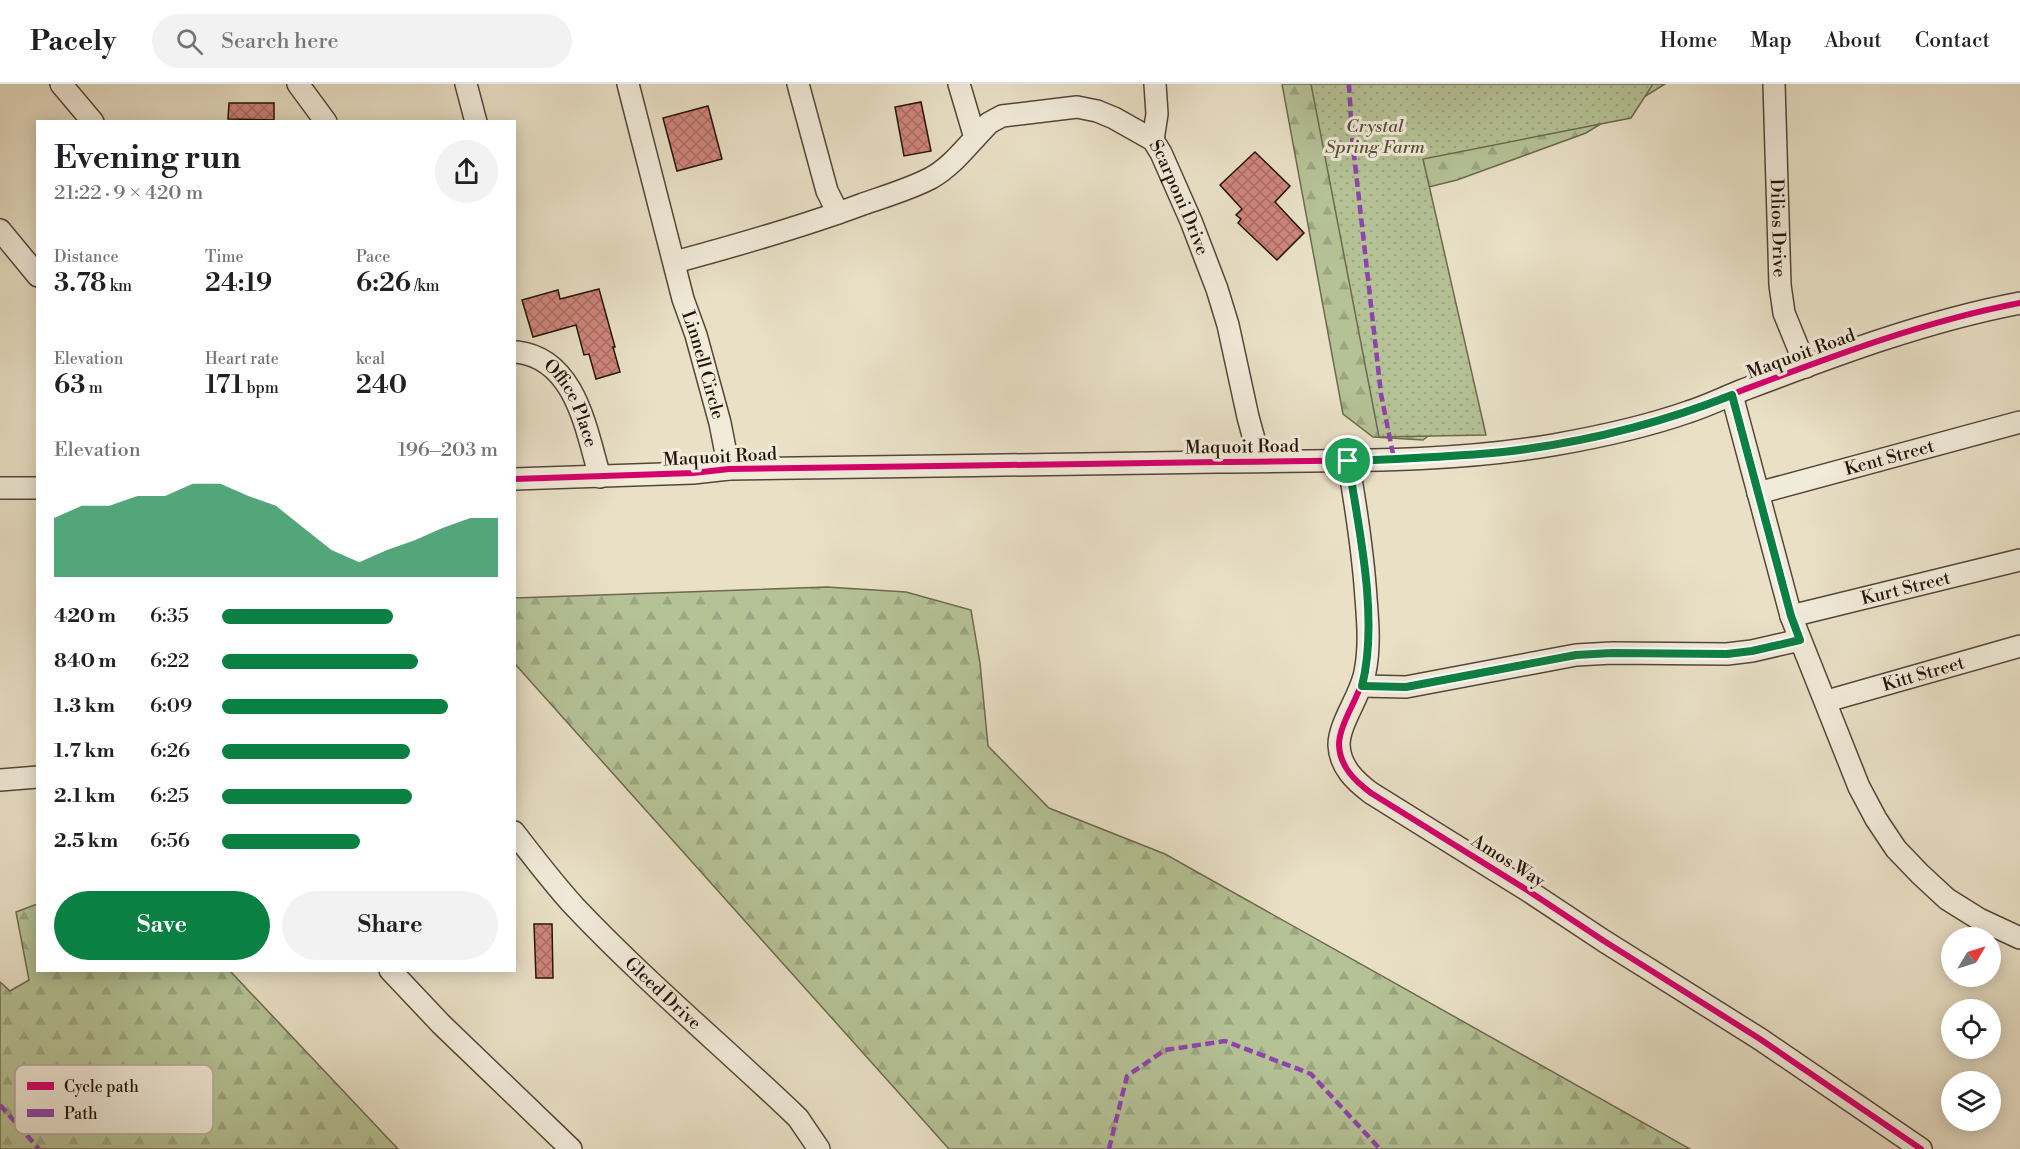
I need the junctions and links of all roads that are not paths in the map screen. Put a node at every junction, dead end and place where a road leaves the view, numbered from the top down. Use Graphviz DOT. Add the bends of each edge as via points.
graph roads {
  1 [pos="62,84"];
  2 [pos="298,84"];
  3 [pos="466,84"];
  4 [pos="628,84"];
  5 [pos="798,84"];
  6 [pos="959,84"];
  7 [pos="1155,84"];
  8 [pos="1774,84"];
  9 [pos="91,120"];
  10 [pos="325,120"];
  11 [pos="475,120"];
  12 [pos="975,138"];
  13 [pos="1153,140"];
  14 [pos="838,213"];
  15 [pos="0,230"];
  16 [pos="675,262"];
  17 [pos="36,274"];
  18 [pos="2020,303"];
  19 [pos="516,352"];
  20 [pos="1806,367"];
  21 [pos="1732,395"];
  22 [pos="2020,422"];
  23 [pos="1260,461"];
  24 [pos="1348,461"];
  25 [pos="729,469"];
  26 [pos="600,477"];
  27 [pos="516,479"];
  28 [pos="0,488"];
  29 [pos="36,488"];
  30 [pos="1758,493"];
  31 [pos="2020,560"];
  32 [pos="1791,616"];
  33 [pos="1800,640"];
  34 [pos="2020,646"];
  35 [pos="1362,686"];
  36 [pos="1827,702"];
  37 [pos="36,777"];
  38 [pos="0,780"];
  39 [pos="516,835"];
  40 [pos="2020,938"];
  41 [pos="392,972"];
  42 [pos="571,1149"];
  43 [pos="819,1149"];
  44 [pos="1921,1149"];
  1 -- 9 [label="street"];
  2 -- 10 [label="street"];
  3 -- 11 [label="street"];
  4 -- 16 [label="street, Linnell Circle"];
  5 -- 14 [label="street" via="826,191"];
  6 -- 12 [label="street"];
  7 -- 13 [label="street" via="1157,114"];
  8 -- 20 [label="street, Dilios Drive" via="1780,285 1784,313"];
  12 -- 13 [label="street, Scarponi Drive" via="1002,116 1077,107 1114,118"];
  12 -- 14 [label="street" via="933,177"];
  13 -- 23 [label="street, Scarponi Drive" via="1191,220 1217,289"];
  14 -- 16 [label="street"];
  15 -- 17 [label="street"];
  16 -- 25 [label="street, Linnell Circle"];
  18 -- 20 [label="street, Maquoit Road" via="1936,322"];
  19 -- 26 [label="street, Office Place" via="546,362 570,387"];
  20 -- 21 [label="street, Maquoit Road"];
  21 -- 24 [label="street, Maquoit Road" via="1641,426 1551,445 1461,456"];
  21 -- 30 [label="street"];
  22 -- 30 [label="street, Kent Street"];
  23 -- 24 [label="street, Maquoit Road"];
  23 -- 25 [label="street, Maquoit Road"];
  24 -- 35 [label="street, Amos Way" via="1364,560 1369,638"];
  25 -- 26 [label="street, Maquoit Road"];
  26 -- 27 [label="street, Maquoit Road"];
  28 -- 29 [label="street"];
  30 -- 32 [label="street"];
  31 -- 32 [label="street, Kurt Street"];
  32 -- 33 [label="street"];
  33 -- 35 [label="street" via="1727,654 1576,655 1406,687"];
  33 -- 36 [label="street"];
  34 -- 36 [label="street, Kitt Street"];
  35 -- 44 [label="street, Amos Way" via="1339,744 1343,765 1356,781 1760,1039"];
  36 -- 40 [label="street" via="1859,787 1896,849 1947,899"];
  37 -- 38 [label="street"];
  39 -- 43 [label="street, Gleed Drive" via="576,907 798,1118"];
  41 -- 42 [label="street"];
}
